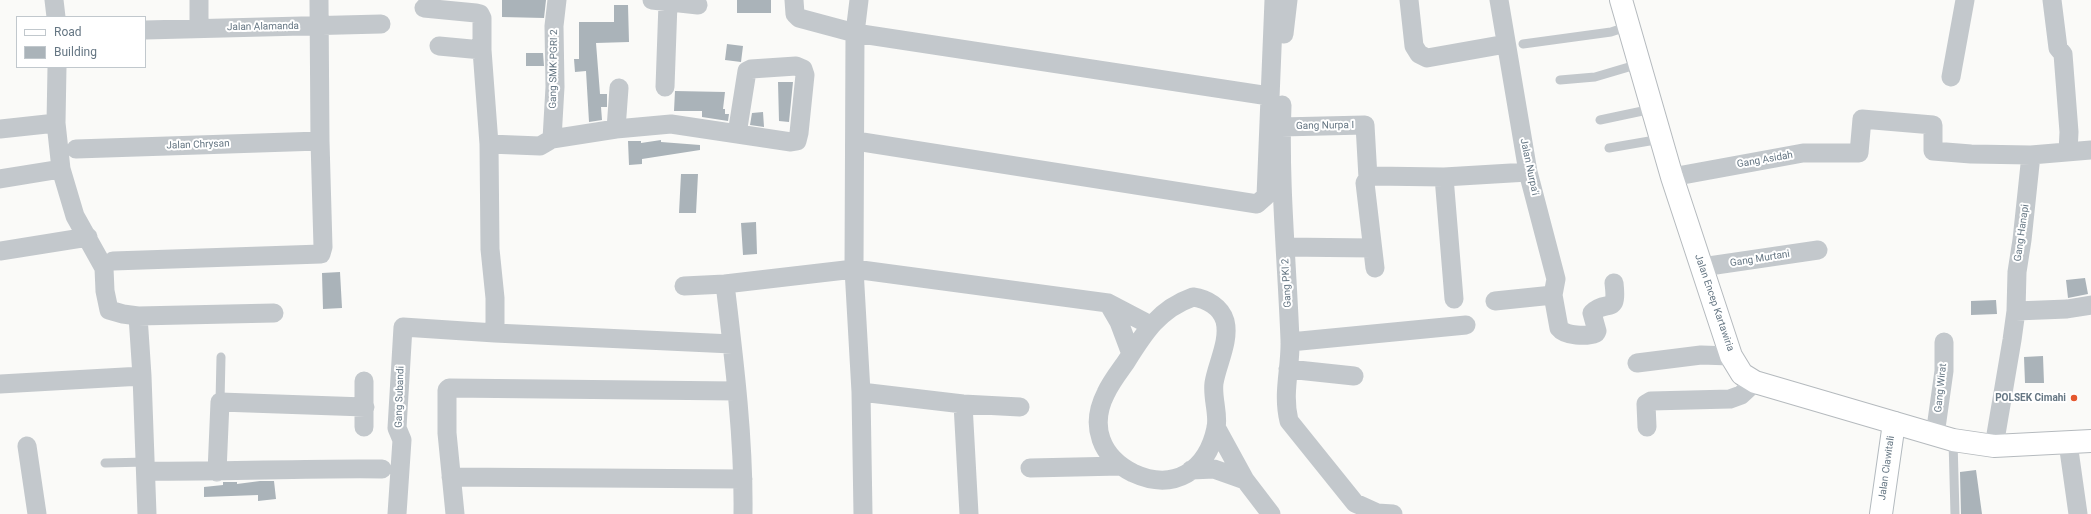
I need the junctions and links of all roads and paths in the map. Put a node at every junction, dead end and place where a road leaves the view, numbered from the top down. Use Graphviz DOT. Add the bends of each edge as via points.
graph roads {
  1 [pos="54,0"];
  2 [pos="199,0"];
  3 [pos="319,0"];
  4 [pos="557,0"];
  5 [pos="794,0"];
  6 [pos="858,0"];
  7 [pos="1274,0"];
  8 [pos="1288,0"];
  9 [pos="1409,0"];
  10 [pos="1499,0"];
  11 [pos="1621,0"];
  12 [pos="1965,0"];
  13 [pos="2052,0"];
  14 [pos="663,1"];
  15 [pos="698,5"];
  16 [pos="424,8"];
  17 [pos="56,16"];
  18 [pos="381,24"];
  19 [pos="320,26"];
  20 [pos="1629,26"];
  21 [pos="199,29"];
  22 [pos="146,30"];
  23 [pos="855,32"];
  24 [pos="1515,44"];
  25 [pos="439,46"];
  26 [pos="482,50"];
  27 [pos="1640,64"];
  28 [pos="57,68"];
  29 [pos="1951,77"];
  30 [pos="1560,80"];
  31 [pos="665,87"];
  32 [pos="618,88"];
  33 [pos="1269,96"];
  34 [pos="1652,109"];
  35 [pos="1600,120"];
  36 [pos="56,123"];
  37 [pos="1281,127"];
  38 [pos="0,129"];
  39 [pos="616,129"];
  40 [pos="737,134"];
  41 [pos="552,139"];
  42 [pos="1661,139"];
  43 [pos="320,141"];
  44 [pos="856,141"];
  45 [pos="489,144"];
  46 [pos="1609,148"];
  47 [pos="76,149"];
  48 [pos="2091,150"];
  49 [pos="2068,152"];
  50 [pos="2031,155"];
  51 [pos="61,169"];
  52 [pos="1528,172"];
  53 [pos="1444,177"];
  54 [pos="1672,177"];
  55 [pos="1368,178"];
  56 [pos="0,180"];
  57 [pos="88,237"];
  58 [pos="1285,247"];
  59 [pos="1372,248"];
  60 [pos="1818,250"];
  61 [pos="0,251"];
  62 [pos="113,261"];
  63 [pos="1702,267"];
  64 [pos="1375,268"];
  65 [pos="854,269"];
  66 [pos="725,284"];
  67 [pos="1614,284"];
  68 [pos="684,286"];
  69 [pos="1553,295"];
  70 [pos="1454,299"];
  71 [pos="1495,301"];
  72 [pos="1108,303"];
  73 [pos="2091,305"];
  74 [pos="2016,311"];
  75 [pos="274,314"];
  76 [pos="138,316"];
  77 [pos="1150,325"];
  78 [pos="1466,325"];
  79 [pos="495,334"];
  80 [pos="1290,342"];
  81 [pos="1944,342"];
  82 [pos="732,344"];
  83 [pos="1131,354"];
  84 [pos="1731,356"];
  85 [pos="221,357"];
  86 [pos="1637,363"];
  87 [pos="1288,369"];
  88 [pos="142,376"];
  89 [pos="1354,376"];
  90 [pos="364,381"];
  91 [pos="1755,382"];
  92 [pos="0,384"];
  93 [pos="736,391"];
  94 [pos="861,392"];
  95 [pos="220,402"];
  96 [pos="963,404"];
  97 [pos="365,407"];
  98 [pos="1020,408"];
  99 [pos="1894,423"];
  100 [pos="364,427"];
  101 [pos="1216,427"];
  102 [pos="1647,427"];
  103 [pos="1944,437"];
  104 [pos="2091,441"];
  105 [pos="2068,443"];
  106 [pos="27,446"];
  107 [pos="1994,446"];
  108 [pos="105,464"];
  109 [pos="146,466"];
  110 [pos="1121,466"];
  111 [pos="1030,468"];
  112 [pos="382,469"];
  113 [pos="1191,470"];
  114 [pos="217,472"];
  115 [pos="451,477"];
  116 [pos="743,479"];
  117 [pos="1245,480"];
  118 [pos="37,514"];
  119 [pos="147,514"];
  120 [pos="397,514"];
  121 [pos="455,514"];
  122 [pos="743,514"];
  123 [pos="863,514"];
  124 [pos="969,514"];
  125 [pos="1271,514"];
  126 [pos="1392,514"];
  127 [pos="1881,514"];
  128 [pos="1955,514"];
  129 [pos="2078,514"];
  1 -- 17 [label="street"];
  2 -- 21 [label="street"];
  3 -- 19 [label="street"];
  4 -- 41 [label="street, Gang SMK PGRI 2" via="554,26 555,87"];
  5 -- 23 [label="street" via="795,14 799,18"];
  6 -- 23 [label="street"];
  7 -- 33 [label="street"];
  8 -- 37 [label="street, Gang PKI 2"];
  9 -- 24 [label="street" via="1414,46 1419,54 1427,58"];
  10 -- 24 [label="street, Jalan Nurpa'i"];
  11 -- 20 [label="main road, Jalan Encep Kartawiria"];
  12 -- 29 [label="street"];
  13 -- 49 [label="street" via="2058,48 2063,54 2069,132"];
  14 -- 15 [label="street"];
  14 -- 31 [label="street"];
  16 -- 26 [label="street" via="480,14"];
  18 -- 19 [label="street, Jalan Alamanda"];
  19 -- 21 [label="street, Jalan Alamanda"];
  19 -- 43 [label="street"];
  20 -- 24 [label="lane" via="1611,32"];
  20 -- 27 [label="main road, Jalan Encep Kartawiria"];
  21 -- 22 [label="street, Jalan Alamanda"];
  23 -- 33 [label="street"];
  23 -- 44 [label="street"];
  24 -- 52 [label="street, Jalan Nurpa'i"];
  25 -- 26 [label="street"];
  26 -- 45 [label="street"];
  27 -- 30 [label="lane" via="1595,77"];
  27 -- 34 [label="main road, Jalan Encep Kartawiria"];
  28 -- 36 [label="street"];
  32 -- 39 [label="street"];
  33 -- 44 [label="street" via="1266,196 1257,204"];
  34 -- 35 [label="lane"];
  34 -- 42 [label="main road, Jalan Encep Kartawiria"];
  36 -- 38 [label="street"];
  36 -- 51 [label="street"];
  37 -- 55 [label="street, Gang Nurpa I" via="1365,125"];
  37 -- 58 [label="street, Gang PKI 2"];
  39 -- 40 [label="street" via="671,124"];
  39 -- 41 [label="street"];
  40 -- 40 [label="street" via="797,141 803,69 796,66 747,71"];
  41 -- 45 [label="street" via="540,146"];
  42 -- 46 [label="lane"];
  42 -- 54 [label="main road, Jalan Encep Kartawiria"];
  43 -- 47 [label="street, Jalan Chrysan"];
  43 -- 62 [label="street" via="323,247 321,254"];
  44 -- 65 [label="street"];
  45 -- 79 [label="street" via="490,249 495,298"];
  48 -- 49 [label="street"];
  49 -- 50 [label="street"];
  50 -- 54 [label="street, Gang Asidah" via="1933,151 1932,125 1862,119 1859,153 1803,154"];
  50 -- 74 [label="street, Gang Hanapi" via="2017,272"];
  51 -- 56 [label="street"];
  51 -- 57 [label="street" via="75,216"];
  52 -- 53 [label="street"];
  52 -- 69 [label="street, Jalan Nurpa'i" via="1556,280"];
  53 -- 55 [label="street"];
  53 -- 70 [label="street"];
  54 -- 63 [label="main road, Jalan Encep Kartawiria"];
  55 -- 59 [label="street" via="1365,184"];
  57 -- 61 [label="street"];
  57 -- 76 [label="street" via="104,268 105,291 110,310"];
  58 -- 59 [label="street"];
  58 -- 80 [label="street, Gang PKI 2"];
  59 -- 64 [label="street"];
  60 -- 63 [label="street, Gang Murtani"];
  63 -- 84 [label="main road, Jalan Encep Kartawiria"];
  65 -- 66 [label="street"];
  65 -- 72 [label="street"];
  65 -- 94 [label="street"];
  66 -- 68 [label="street"];
  66 -- 82 [label="street"];
  67 -- 69 [label="street, Jalan Nurpa'i" via="1616,300 1613,305 1592,313 1596,333 1562,332"];
  69 -- 71 [label="street"];
  72 -- 77 [label="street"];
  72 -- 83 [label="street" via="1119,322"];
  73 -- 74 [label="street" via="2067,309"];
  74 -- 107 [label="street, Gang Hanapi" via="2009,367 2002,392"];
  75 -- 76 [label="street"];
  76 -- 88 [label="street"];
  77 -- 83 [label="street"];
  77 -- 101 [label="street" via="1181,302 1193,297 1207,299 1225,320 1226,332 1214,387"];
  78 -- 80 [label="street"];
  79 -- 82 [label="street"];
  79 -- 120 [label="street, Gang Subandi" via="404,327 397,428 402,440"];
  80 -- 87 [label="street, Gang PKI 2"];
  81 -- 103 [label="street, Gang Wirat"];
  82 -- 93 [label="street"];
  83 -- 110 [label="street" via="1105,394 1098,422 1100,439 1108,455"];
  84 -- 86 [label="street" via="1702,355"];
  84 -- 91 [label="main road, Jalan Encep Kartawiria" via="1742,374"];
  85 -- 95 [label="lane"];
  87 -- 89 [label="street"];
  87 -- 126 [label="street, Gang PKI 2" via="1285,405 1288,421 1355,503 1377,513"];
  88 -- 92 [label="street"];
  88 -- 109 [label="street"];
  90 -- 97 [label="street"];
  91 -- 99 [label="main road, Jalan Encep Kartawiria"];
  91 -- 102 [label="street" via="1741,395 1730,399 1651,401 1646,404 1645,410"];
  93 -- 115 [label="street" via="452,387 447,390"];
  93 -- 116 [label="street"];
  94 -- 96 [label="street"];
  94 -- 123 [label="street"];
  95 -- 97 [label="street"];
  95 -- 114 [label="street"];
  96 -- 98 [label="street"];
  96 -- 124 [label="street"];
  97 -- 100 [label="street"];
  99 -- 103 [label="main road, Jalan Encep Kartawiria"];
  99 -- 127 [label="main road, Jalan Ciawitali"];
  101 -- 113 [label="street" via="1210,448 1202,462"];
  101 -- 117 [label="street"];
  103 -- 107 [label="main road, Jalan Encep Kartawiria"];
  103 -- 128 [label="lane"];
  104 -- 105 [label="main road, Jalan Encep Kartawiria"];
  105 -- 107 [label="main road, Jalan Encep Kartawiria"];
  105 -- 129 [label="street"];
  106 -- 118 [label="street"];
  108 -- 109 [label="lane"];
  109 -- 114 [label="street"];
  109 -- 119 [label="street"];
  110 -- 111 [label="street"];
  110 -- 113 [label="street" via="1135,474 1168,481 1181,477"];
  112 -- 114 [label="street"];
  113 -- 117 [label="street" via="1214,469"];
  115 -- 116 [label="street"];
  115 -- 121 [label="street"];
  116 -- 122 [label="street"];
  117 -- 125 [label="street"];
}
